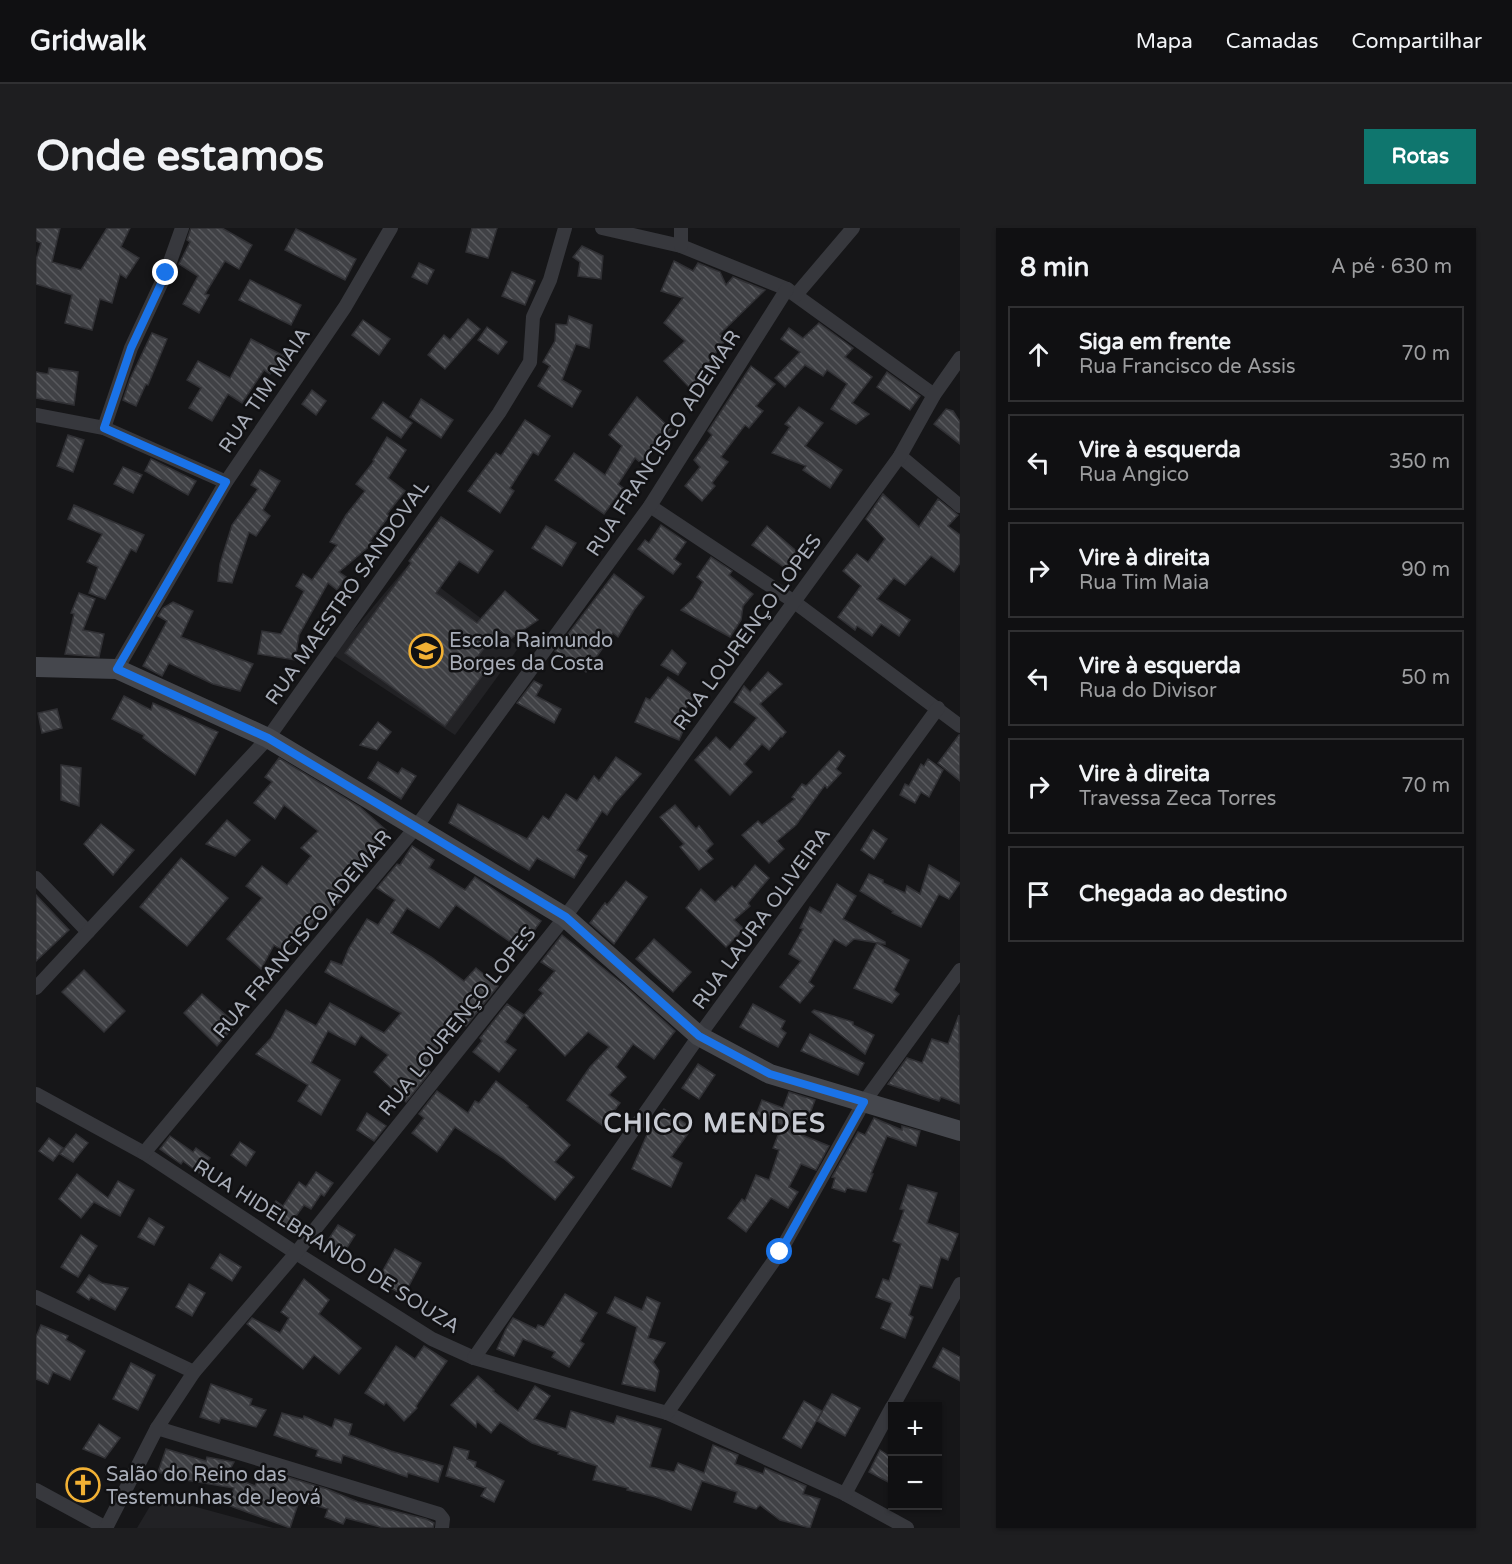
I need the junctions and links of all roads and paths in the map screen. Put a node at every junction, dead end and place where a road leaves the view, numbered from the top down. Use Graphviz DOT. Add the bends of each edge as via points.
graph roads {
  1 [pos="182,228"];
  2 [pos="391,228"];
  3 [pos="565,228"];
  4 [pos="602,228"];
  5 [pos="681,228"];
  6 [pos="853,228"];
  7 [pos="681,246"];
  8 [pos="791,292"];
  9 [pos="960,358"];
  10 [pos="934,395"];
  11 [pos="36,416"];
  12 [pos="104,428"];
  13 [pos="900,456"];
  14 [pos="226,482"];
  15 [pos="650,506"];
  16 [pos="960,506"];
  17 [pos="793,601"];
  18 [pos="36,667"];
  19 [pos="117,669"];
  20 [pos="938,708"];
  21 [pos="960,726"];
  22 [pos="268,738"];
  23 [pos="416,827"];
  24 [pos="36,878"];
  25 [pos="566,917"];
  26 [pos="87,932"];
  27 [pos="960,970"];
  28 [pos="36,988"];
  29 [pos="699,1036"];
  30 [pos="36,1094"];
  31 [pos="864,1102"];
  32 [pos="960,1131"];
  33 [pos="144,1153"];
  34 [pos="296,1253"];
  35 [pos="960,1284"];
  36 [pos="36,1298"];
  37 [pos="474,1358"];
  38 [pos="194,1372"];
  39 [pos="896,1402"];
  40 [pos="667,1413"];
  41 [pos="888,1416"];
  42 [pos="157,1428"];
  43 [pos="36,1490"];
  44 [pos="845,1494"];
  45 [pos="442,1524"];
  46 [pos="106,1528"];
  47 [pos="907,1528"];
  1 -- 12 [label="street" via="131,348"];
  2 -- 14 [label="street, RUA TIM MAIA" via="345,307"];
  3 -- 22 [label="street, RUA MAESTRO SANDOVAL" via="550,280 533,316 530,362 499,413"];
  4 -- 7 [label="street"];
  5 -- 7 [label="street"];
  6 -- 8 [label="street, RUA FRANCISCO ADEMAR"];
  7 -- 8 [label="street"];
  8 -- 10 [label="street"];
  8 -- 15 [label="street, RUA FRANCISCO ADEMAR"];
  9 -- 10 [label="street, RUA LOURENÇO LOPES"];
  10 -- 13 [label="street, RUA LOURENÇO LOPES"];
  11 -- 12 [label="street"];
  12 -- 14 [label="street"];
  13 -- 16 [label="street"];
  13 -- 17 [label="street, RUA LOURENÇO LOPES"];
  14 -- 19 [label="street, RUA TIM MAIA"];
  15 -- 17 [label="street"];
  15 -- 23 [label="street, RUA FRANCISCO ADEMAR"];
  17 -- 20 [label="street"];
  17 -- 25 [label="street, RUA LOURENÇO LOPES"];
  18 -- 19 [label="street"];
  19 -- 22 [label="street"];
  20 -- 21 [label="street"];
  20 -- 29 [label="street, RUA LAURA OLIVEIRA"];
  22 -- 23 [label="street"];
  22 -- 26 [label="street, RUA MAESTRO SANDOVAL"];
  23 -- 25 [label="street"];
  23 -- 33 [label="street, RUA FRANCISCO ADEMAR"];
  24 -- 26 [label="street"];
  25 -- 29 [label="street"];
  25 -- 34 [label="street, RUA LOURENÇO LOPES"];
  26 -- 28 [label="street, RUA MAESTRO SANDOVAL"];
  27 -- 31 [label="street"];
  29 -- 31 [label="street" via="770,1074"];
  29 -- 37 [label="street, RUA LAURA OLIVEIRA"];
  30 -- 33 [label="street, RUA HIDELBRANDO DE SOUZA"];
  31 -- 32 [label="street"];
  31 -- 40 [label="street" via="780,1252"];
  33 -- 34 [label="street, RUA HIDELBRANDO DE SOUZA"];
  34 -- 37 [label="street, RUA HIDELBRANDO DE SOUZA" via="432,1340"];
  34 -- 38 [label="street, RUA LOURENÇO LOPES"];
  35 -- 39 [label="street"];
  36 -- 38 [label="street"];
  37 -- 40 [label="street, RUA HIDELBRANDO DE SOUZA"];
  38 -- 42 [label="street, RUA LOURENÇO LOPES"];
  40 -- 44 [label="street, RUA HIDELBRANDO DE SOUZA"];
  41 -- 44 [label="street"];
  42 -- 45 [label="street" via="439,1514"];
  42 -- 46 [label="street, RUA LOURENÇO LOPES"];
  43 -- 46 [label="street"];
  44 -- 47 [label="street, RUA HIDELBRANDO DE SOUZA"];
}
